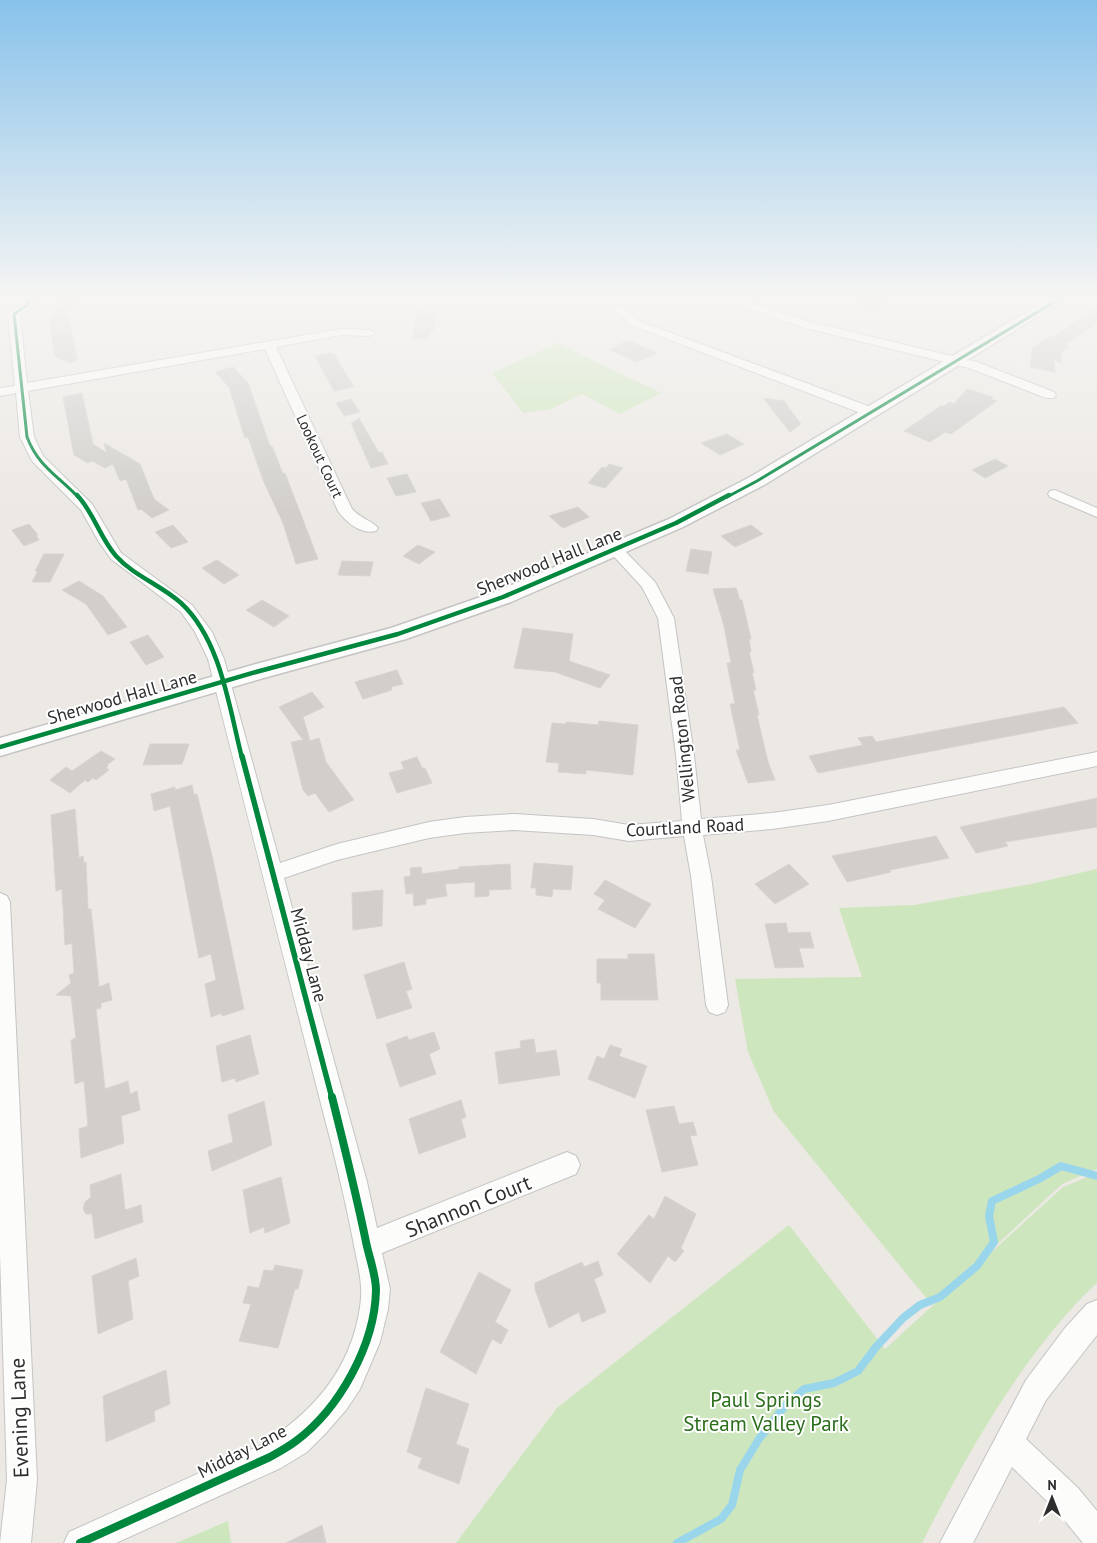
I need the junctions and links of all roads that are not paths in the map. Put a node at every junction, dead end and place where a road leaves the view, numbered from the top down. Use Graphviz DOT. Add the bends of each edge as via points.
graph roads {
  1 [pos="18,368"];
  2 [pos="137,368"];
  3 [pos="280,368"];
  4 [pos="754,368"];
  5 [pos="945,368"];
  6 [pos="976,368"];
  7 [pos="22,388"];
  8 [pos="0,392"];
  9 [pos="1050,395"];
  10 [pos="871,412"];
  11 [pos="1055,494"];
  12 [pos="1097,513"];
  13 [pos="371,528"];
  14 [pos="615,549"];
  15 [pos="223,682"];
  16 [pos="0,747"];
  17 [pos="1097,759"];
  18 [pos="692,828"];
  19 [pos="274,873"];
  20 [pos="0,902"];
  21 [pos="717,1005"];
  22 [pos="4,1097"];
  23 [pos="567,1165"];
  24 [pos="368,1245"];
  25 [pos="1097,1314"];
  26 [pos="1008,1443"];
  27 [pos="1097,1535"];
  28 [pos="15,1543"];
  29 [pos="80,1543"];
  30 [pos="956,1543"];
  1 -- 7 [label="street, Midday Lane"];
  2 -- 7 [label="street"];
  3 -- 13 [label="street, Lookout Court" via="345,511 354,522"];
  4 -- 10 [label="street"];
  5 -- 10 [label="main road, Sherwood Hall Lane"];
  6 -- 9 [label="street"];
  7 -- 8 [label="street"];
  7 -- 15 [label="street, Midday Lane" via="27,436 35,458 83,502 116,556 134,572 173,596 193,615 208,639"];
  10 -- 14 [label="main road, Sherwood Hall Lane" via="717,503"];
  11 -- 12 [label="street"];
  14 -- 15 [label="main road, Sherwood Hall Lane" via="428,625"];
  14 -- 18 [label="street, Wellington Road" via="649,585 666,618"];
  15 -- 16 [label="main road, Sherwood Hall Lane"];
  15 -- 19 [label="street, Midday Lane"];
  17 -- 18 [label="street, Courtland Road" via="828,813"];
  18 -- 19 [label="street, Courtland Road" via="629,833 547,823 465,825 389,838"];
  18 -- 21 [label="street, Wellington Road"];
  19 -- 24 [label="street, Midday Lane"];
  20 -- 22 [label="street, Evening Lane"];
  22 -- 28 [label="street, Evening Lane" via="22,1480"];
  23 -- 24 [label="street, Shannon Court"];
  24 -- 29 [label="street, Midday Lane" via="376,1289 366,1342 350,1379 316,1424 296,1441 270,1456"];
  25 -- 26 [label="street" via="1036,1390"];
  26 -- 27 [label="street" via="1067,1499"];
  26 -- 30 [label="street"];
}
